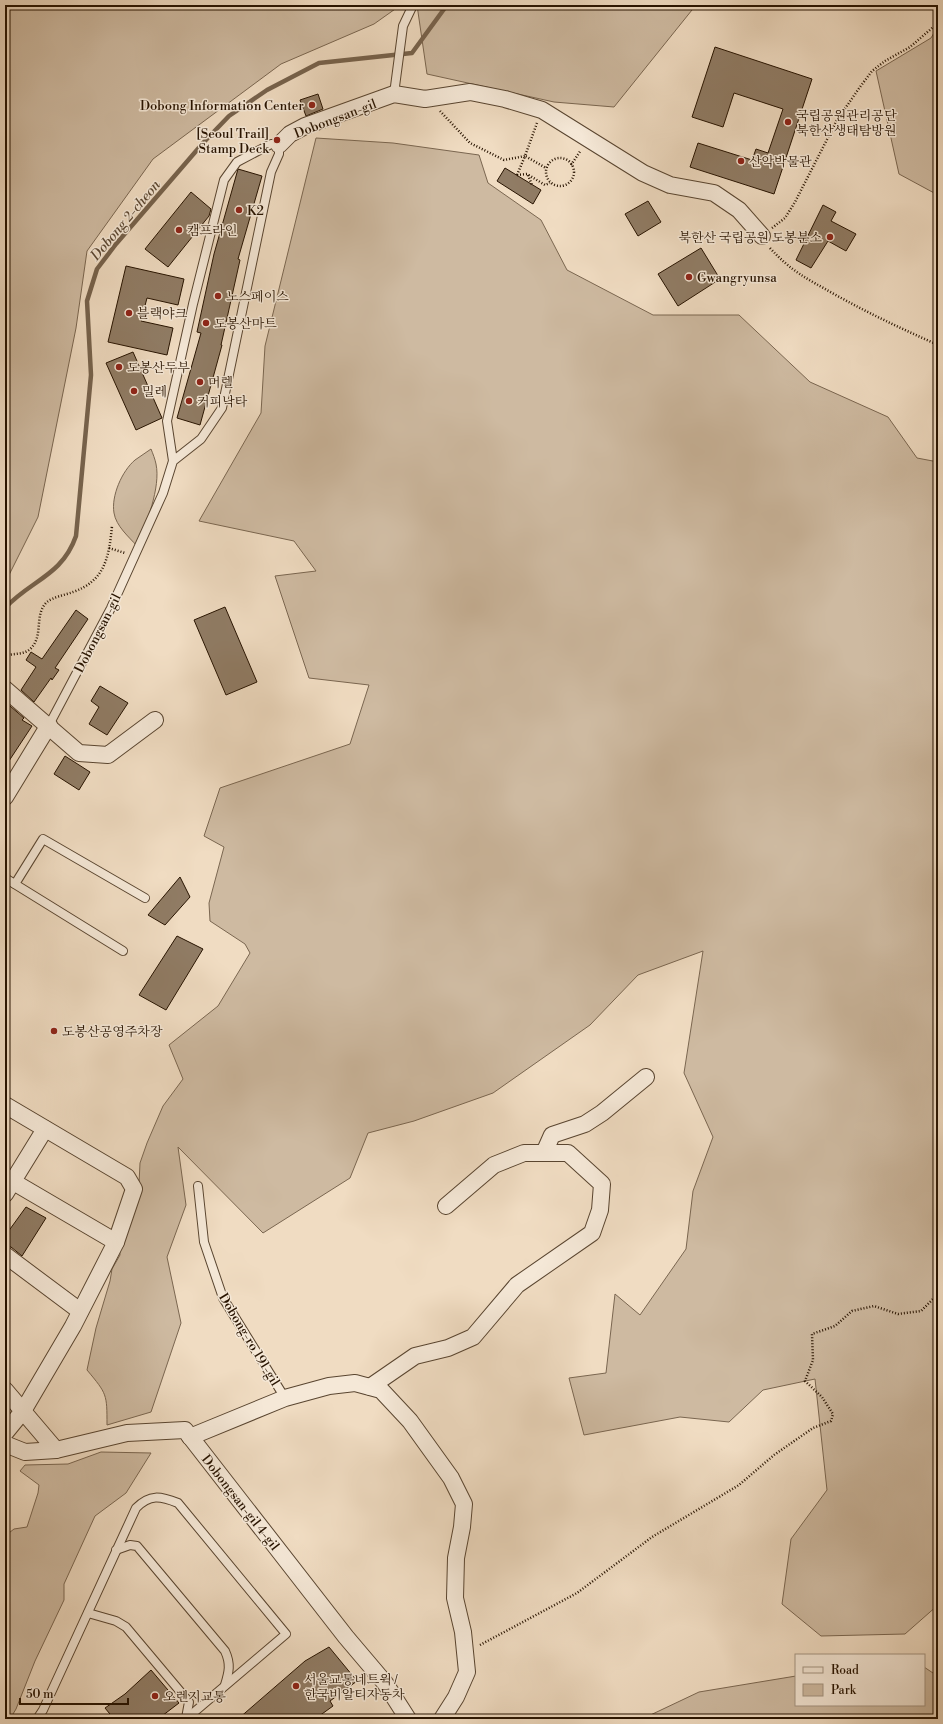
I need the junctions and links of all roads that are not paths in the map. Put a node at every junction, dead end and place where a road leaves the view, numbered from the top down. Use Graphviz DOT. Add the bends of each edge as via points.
graph roads {
  1 [pos="413,5"];
  2 [pos="394,94"];
  3 [pos="278,145"];
  4 [pos="762,236"];
  5 [pos="173,461"];
  6 [pos="5,689"];
  7 [pos="155,720"];
  8 [pos="49,725"];
  9 [pos="5,797"];
  10 [pos="5,878"];
  11 [pos="15,884"];
  12 [pos="145,898"];
  13 [pos="123,951"];
  14 [pos="646,1077"];
  15 [pos="5,1105"];
  16 [pos="45,1129"];
  17 [pos="544,1152"];
  18 [pos="7,1184"];
  19 [pos="198,1186"];
  20 [pos="446,1206"];
  21 [pos="116,1242"];
  22 [pos="5,1255"];
  23 [pos="80,1311"];
  24 [pos="370,1387"];
  25 [pos="5,1390"];
  26 [pos="285,1398"];
  27 [pos="23,1411"];
  28 [pos="5,1433"];
  29 [pos="190,1437"];
  30 [pos="5,1444"];
  31 [pos="56,1450"];
  32 [pos="116,1550"];
  33 [pos="88,1613"];
  34 [pos="224,1686"];
  35 [pos="37,1719"];
  36 [pos="186,1719"];
  37 [pos="408,1719"];
  38 [pos="442,1719"];
  1 -- 2 [label="lane" via="403,26"];
  2 -- 3 [label="street, Dobongsan-gil" via="304,126"];
  2 -- 4 [label="street" via="425,99 470,92 542,110 643,173 670,185 714,192 739,210"];
  3 -- 5 [label="lane, Dobongsan-gil" via="279,154 272,172 222,408 201,439"];
  3 -- 5 [label="lane, Dobongsan-gil" via="271,144 237,162 224,180 192,304 167,421"];
  5 -- 8 [label="lane, Dobongsan-gil" via="164,493 135,557"];
  6 -- 8 [label="street"];
  7 -- 8 [label="street" via="108,755 79,753"];
  8 -- 9 [label="street, Dobongsan-gil"];
  10 -- 11 [label="lane"];
  11 -- 12 [label="lane" via="43,839"];
  11 -- 13 [label="lane"];
  14 -- 17 [label="street" via="585,1124 552,1135"];
  15 -- 16 [label="street"];
  16 -- 18 [label="street"];
  16 -- 21 [label="street" via="127,1177 134,1189"];
  17 -- 20 [label="street" via="524,1153 494,1165"];
  17 -- 24 [label="street" via="568,1153 602,1184 600,1210 592,1233 517,1285 473,1337 448,1348 415,1356"];
  18 -- 21 [label="street"];
  19 -- 26 [label="lane, Dobong-ro 191-gil" via="204,1242 223,1298"];
  21 -- 23 [label="street"];
  22 -- 23 [label="street"];
  23 -- 27 [label="street"];
  24 -- 26 [label="street, Dobong-ro 191-gil" via="355,1383 329,1386"];
  24 -- 38 [label="street, Dobong-ro 191-gil" via="381,1390 410,1421 451,1478 464,1504 456,1558 455,1598 463,1632 467,1672 456,1697"];
  25 -- 27 [label="street"];
  26 -- 29 [label="street, Dobong-ro 191-gil"];
  27 -- 28 [label="street"];
  27 -- 31 [label="street"];
  29 -- 31 [label="street" via="185,1430 127,1433"];
  29 -- 37 [label="street, Dobongsan-gil 4-gil" via="385,1683"];
  30 -- 31 [label="street" via="24,1452"];
  32 -- 33 [label="lane"];
  32 -- 34 [label="lane" via="130,1545 137,1546 225,1652 230,1669"];
  32 -- 34 [label="lane" via="136,1508 144,1500 165,1498 178,1503 286,1634"];
  33 -- 35 [label="lane"];
  33 -- 36 [label="lane" via="116,1621 126,1627 189,1702"];
  34 -- 36 [label="lane"];
}
